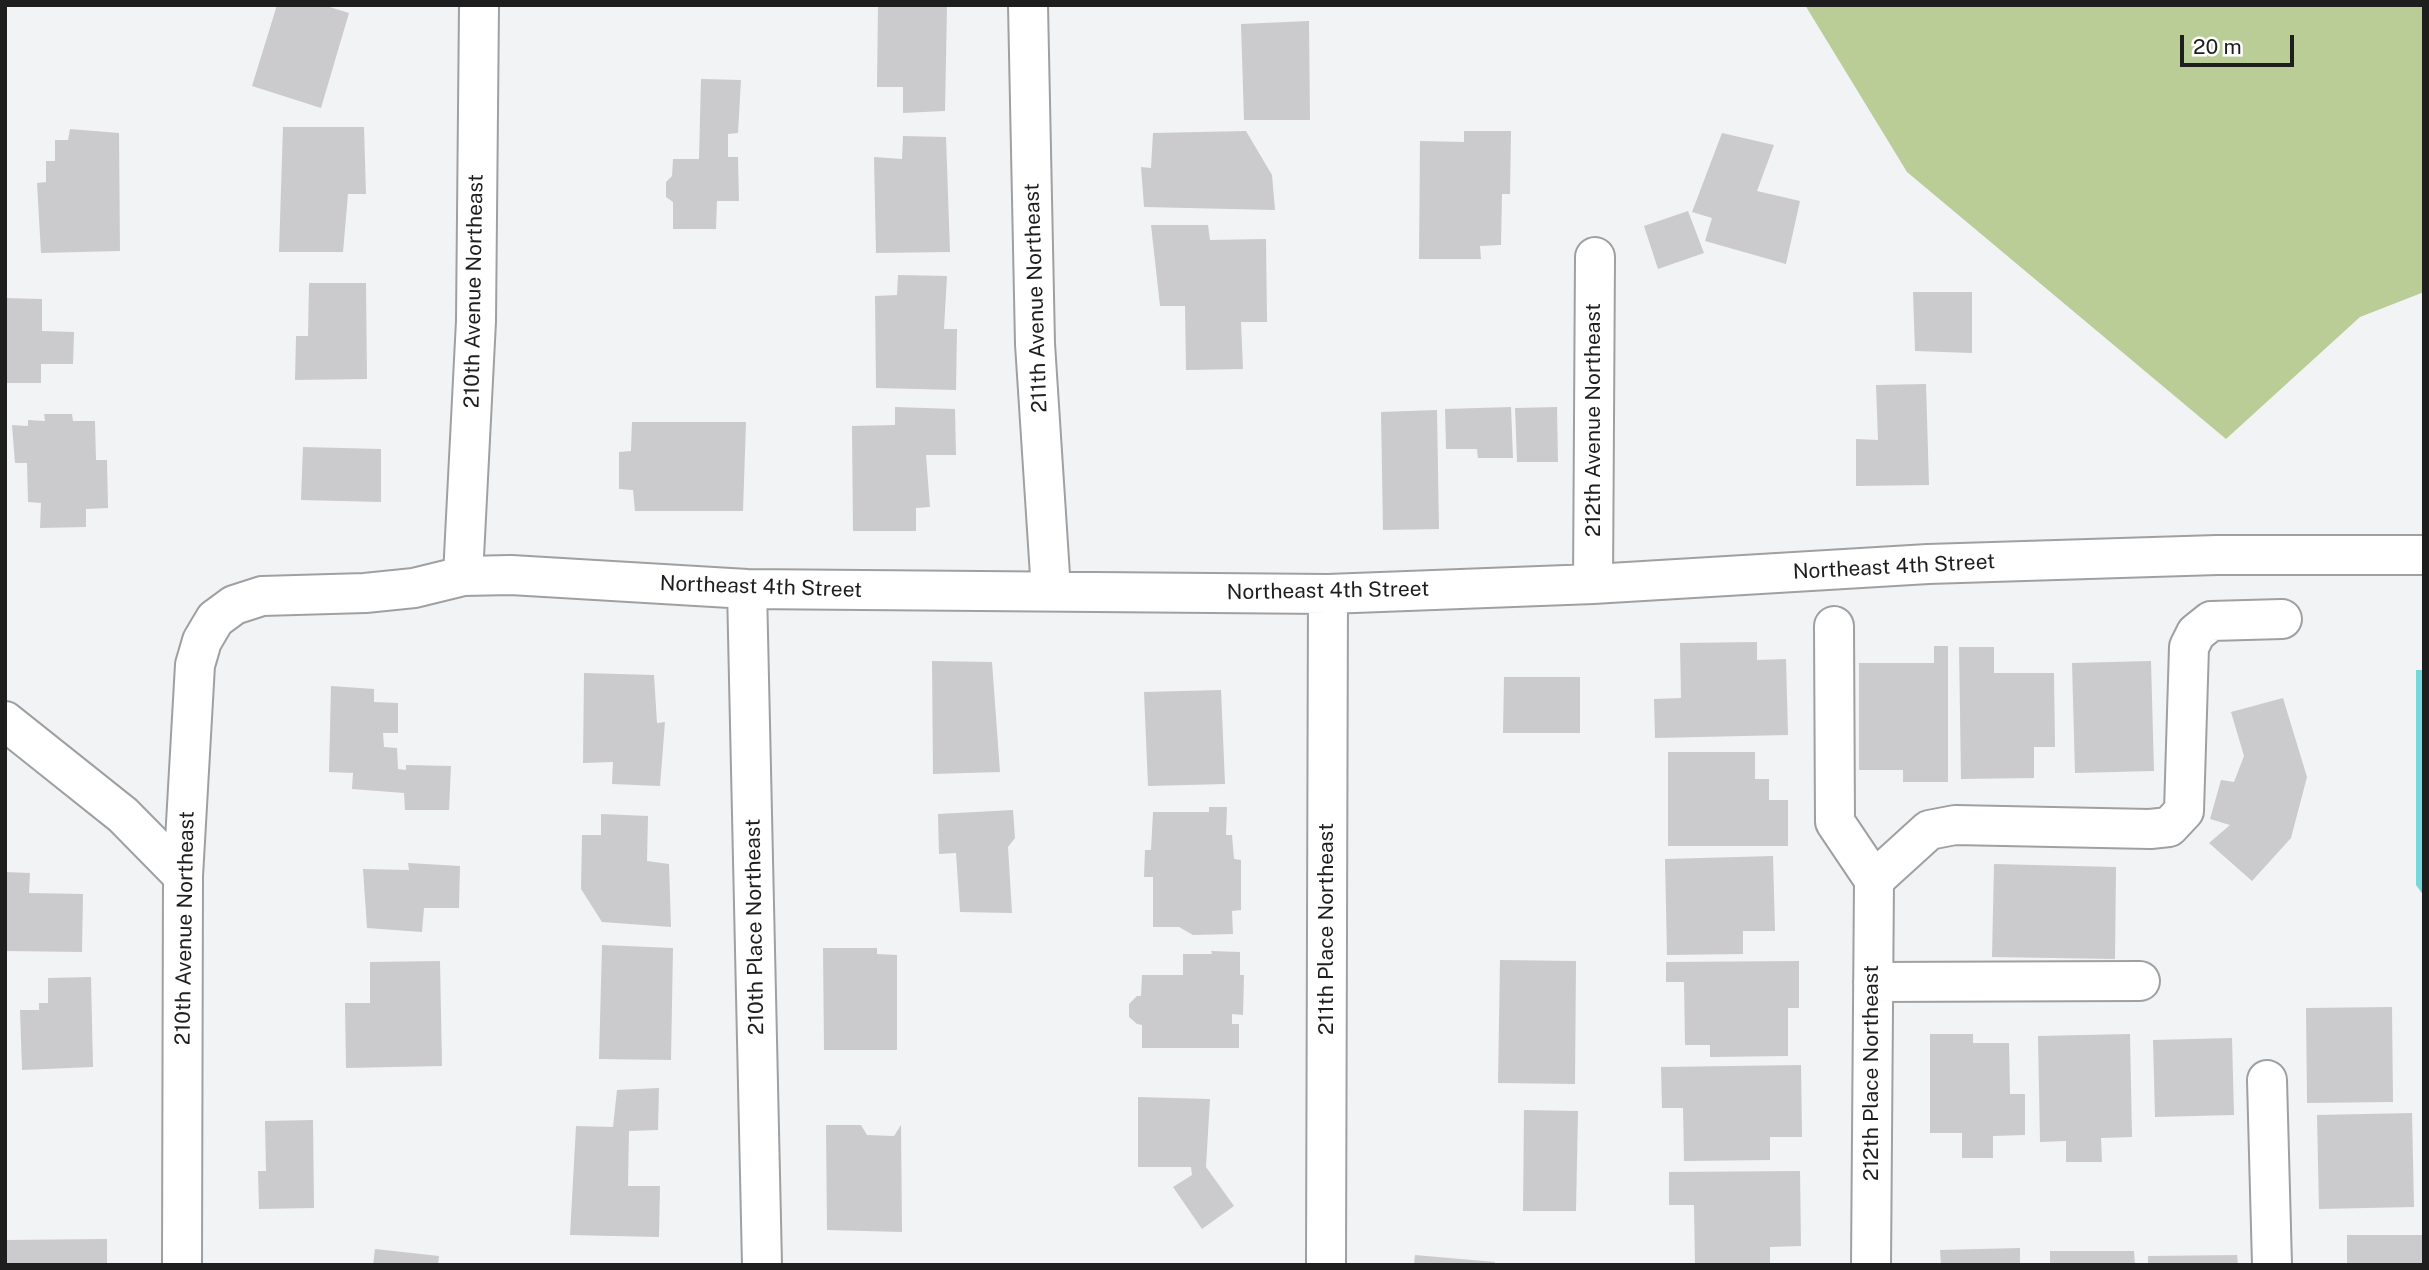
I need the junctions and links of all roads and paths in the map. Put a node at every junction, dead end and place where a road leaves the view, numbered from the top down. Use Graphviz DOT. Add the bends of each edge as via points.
graph roads {
  1 [pos="479,5"];
  2 [pos="1028,5"];
  3 [pos="1595,257"];
  4 [pos="2424,555"];
  5 [pos="463,576"];
  6 [pos="1593,584"];
  7 [pos="747,589"];
  8 [pos="1051,591"];
  9 [pos="1328,594"];
  10 [pos="234,605"];
  11 [pos="2283,619"];
  12 [pos="1834,626"];
  13 [pos="5,721"];
  14 [pos="183,876"];
  15 [pos="1874,880"];
  16 [pos="2140,981"];
  17 [pos="1873,982"];
  18 [pos="2267,1080"];
  19 [pos="182,1265"];
  20 [pos="762,1265"];
  21 [pos="1326,1265"];
  22 [pos="1871,1265"];
  23 [pos="2272,1265"];
  1 -- 5 [label="street, 210th Avenue Northeast" via="476,321"];
  2 -- 8 [label="street, 211th Avenue Northeast" via="1035,344"];
  3 -- 6 [label="street, 212th Avenue Northeast"];
  4 -- 6 [label="street, Northeast 4th Street" via="2217,555 1928,564"];
  5 -- 7 [label="street, Northeast 4th Street"];
  5 -- 10 [label="street, Northeast 4th Street" via="414,588 262,596"];
  6 -- 9 [label="street, Northeast 4th Street"];
  7 -- 8 [label="street, Northeast 4th Street"];
  7 -- 20 [label="street, 210th Place Northeast"];
  8 -- 9 [label="street, Northeast 4th Street"];
  9 -- 21 [label="street, 211th Place Northeast"];
  10 -- 14 [label="street, 210th Avenue Northeast" via="215,619 195,665"];
  11 -- 15 [label="street" via="2211,621 2196,633 2189,647 2184,811 2169,827 1955,825 1929,830"];
  12 -- 15 [label="street" via="1835,822"];
  13 -- 14 [label="street" via="123,816"];
  14 -- 19 [label="street, 210th Avenue Northeast"];
  15 -- 17 [label="street, 212th Place Northeast"];
  16 -- 17 [label="street"];
  17 -- 22 [label="street, 212th Place Northeast"];
  18 -- 23 [label="street"];
}
